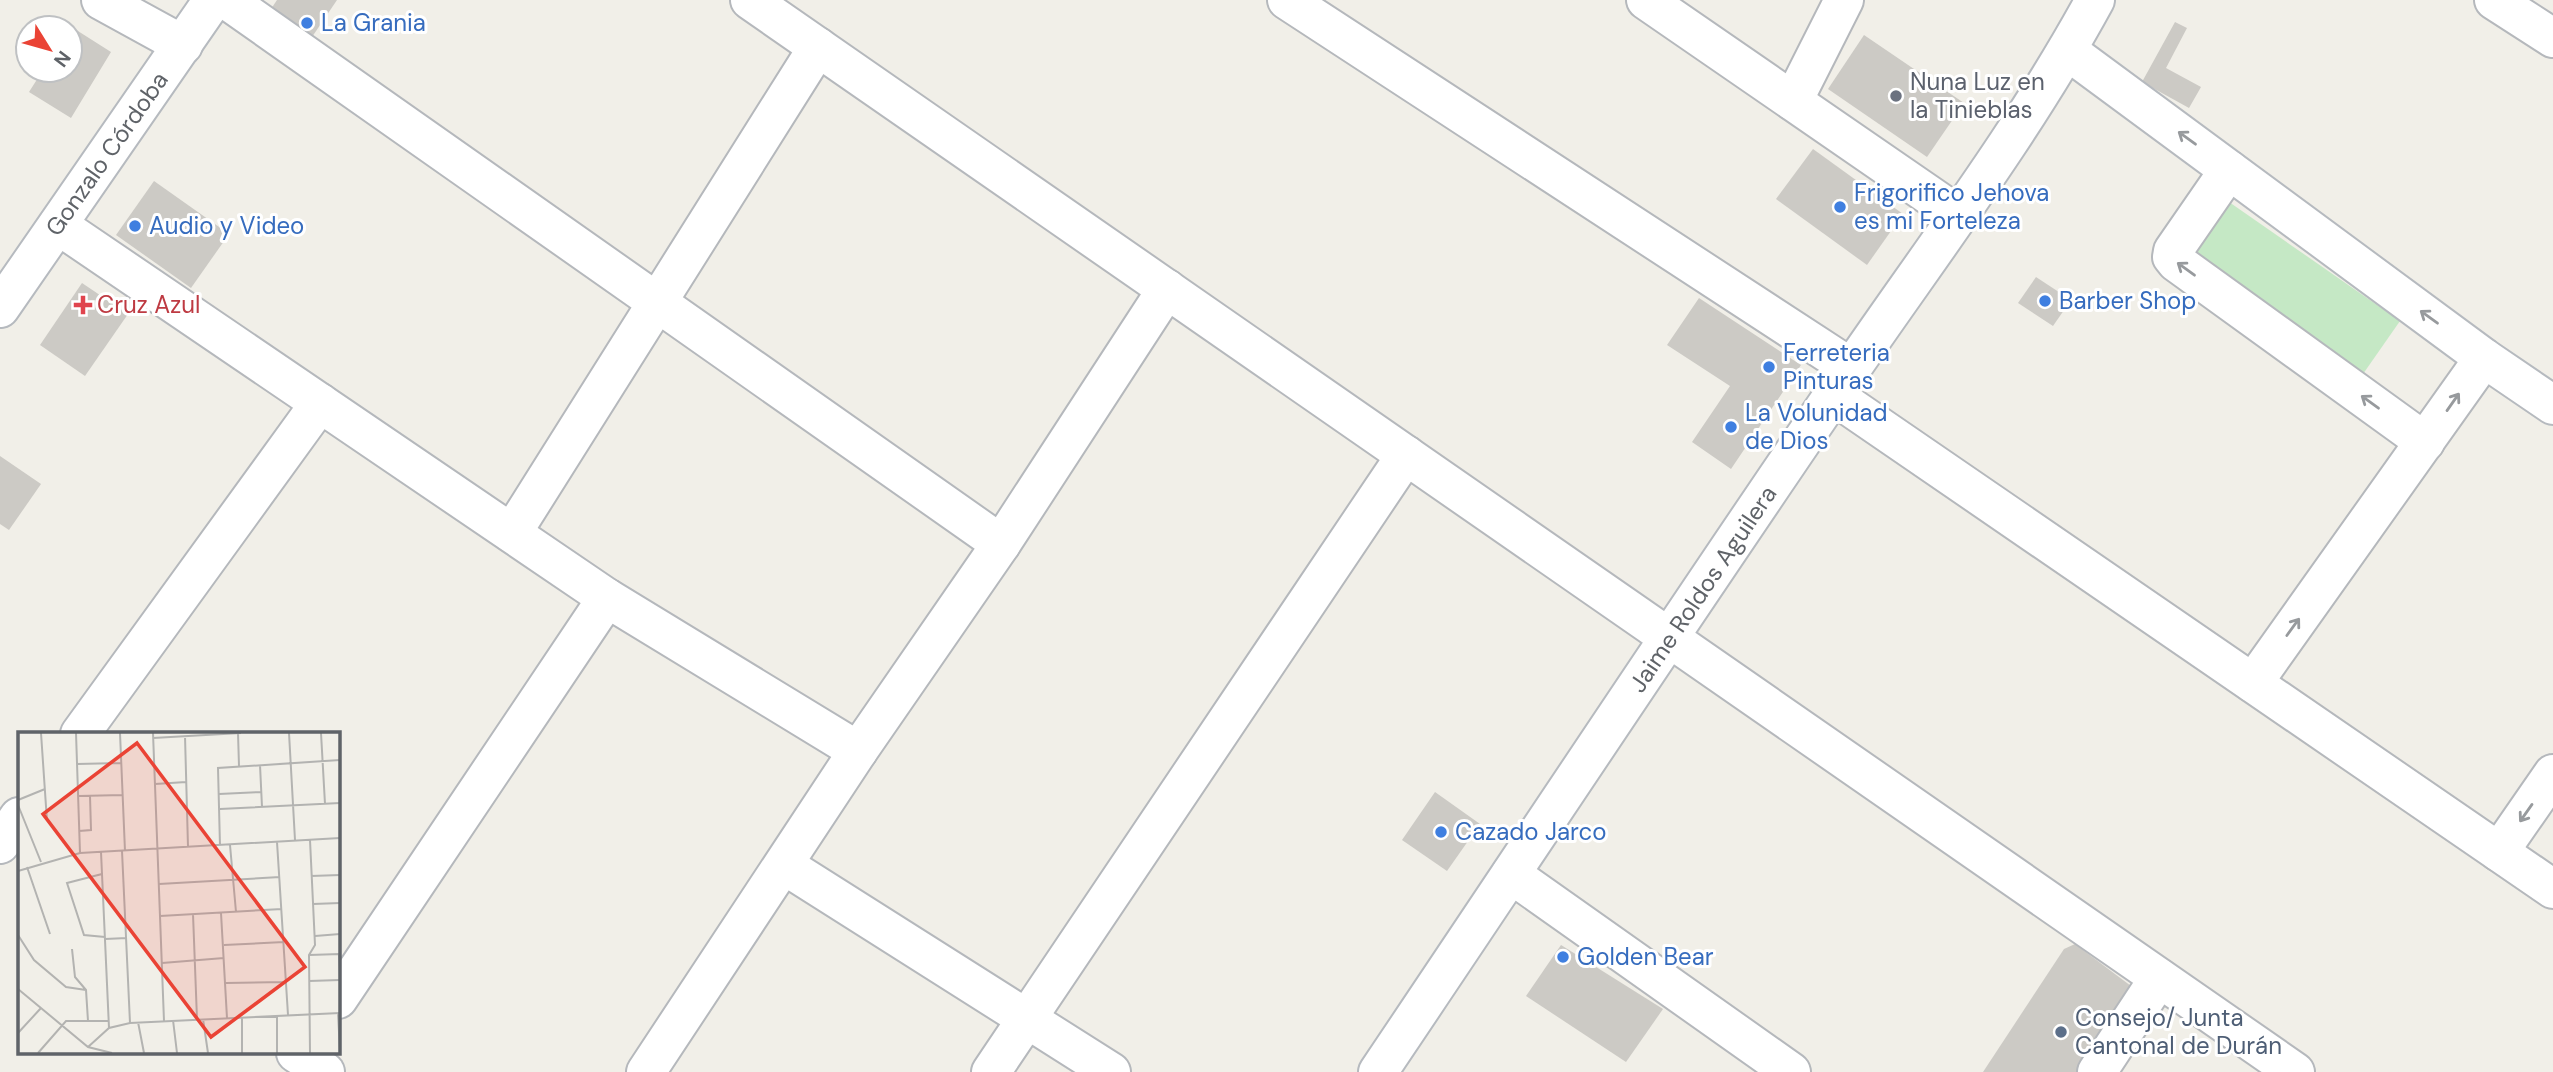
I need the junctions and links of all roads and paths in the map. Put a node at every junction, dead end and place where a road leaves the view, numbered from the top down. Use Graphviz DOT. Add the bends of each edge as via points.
graph roads {
  1 [pos="101,0"];
  2 [pos="214,0"];
  3 [pos="227,0"];
  4 [pos="750,0"];
  5 [pos="1287,0"];
  6 [pos="1646,0"];
  7 [pos="1844,0"];
  8 [pos="2095,0"];
  9 [pos="2494,0"];
  10 [pos="2553,38"];
  11 [pos="183,45"];
  12 [pos="818,47"];
  13 [pos="2068,51"];
  14 [pos="1793,101"];
  15 [pos="2230,170"];
  16 [pos="1958,215"];
  17 [pos="58,225"];
  18 [pos="1167,289"];
  19 [pos="657,303"];
  20 [pos="0,308"];
  21 [pos="2484,358"];
  22 [pos="1842,382"];
  23 [pos="320,403"];
  24 [pos="2553,405"];
  25 [pos="2426,442"];
  26 [pos="1406,455"];
  27 [pos="512,533"];
  28 [pos="1000,544"];
  29 [pos="607,598"];
  30 [pos="1670,639"];
  31 [pos="2253,682"];
  32 [pos="81,732"];
  33 [pos="858,751"];
  34 [pos="2553,774"];
  35 [pos="18,818"];
  36 [pos="0,844"];
  37 [pos="2499,852"];
  38 [pos="0,855"];
  39 [pos="784,865"];
  40 [pos="18,867"];
  41 [pos="1511,874"];
  42 [pos="2553,889"];
  43 [pos="2159,978"];
  44 [pos="340,996"];
  45 [pos="1026,1018"];
  46 [pos="646,1072"];
  47 [pos="991,1072"];
  48 [pos="1111,1072"];
  49 [pos="1378,1072"];
  50 [pos="1791,1072"];
  51 [pos="2098,1072"];
  52 [pos="2295,1072"];
  1 -- 11 [label="street"];
  2 -- 11 [label="street, Gonzalo Córdoba"];
  3 -- 19 [label="street"];
  4 -- 12 [label="street"];
  5 -- 22 [label="street"];
  6 -- 14 [label="street"];
  7 -- 14 [label="street"];
  8 -- 13 [label="street, Jaime Roldos Aguilera"];
  9 -- 10 [label="street"];
  11 -- 17 [label="street, Gonzalo Córdoba"];
  12 -- 18 [label="street"];
  12 -- 19 [label="street"];
  15 -- 13 [label="street, one-way"];
  13 -- 16 [label="street, Jaime Roldos Aguilera"];
  14 -- 16 [label="street"];
  21 -- 15 [label="street, one-way"];
  25 -- 15 [label="street, one-way" via="2172,257"];
  16 -- 22 [label="street, Jaime Roldos Aguilera"];
  17 -- 20 [label="street, Gonzalo Córdoba"];
  17 -- 23 [label="street"];
  18 -- 26 [label="street"];
  18 -- 28 [label="street"];
  19 -- 27 [label="street"];
  19 -- 28 [label="street"];
  21 -- 24 [label="street"];
  25 -- 21 [label="street, one-way"];
  22 -- 30 [label="street, Jaime Roldos Aguilera"];
  22 -- 31 [label="street"];
  23 -- 27 [label="street"];
  23 -- 32 [label="street"];
  31 -- 25 [label="street, one-way"];
  26 -- 30 [label="street"];
  26 -- 45 [label="street"];
  27 -- 29 [label="street"];
  28 -- 33 [label="street"];
  29 -- 33 [label="street"];
  29 -- 44 [label="street"];
  30 -- 41 [label="street, Jaime Roldos Aguilera"];
  30 -- 43 [label="street"];
  31 -- 37 [label="street"];
  33 -- 39 [label="street"];
  34 -- 37 [label="street, one-way"];
  35 -- 36 [label="street"];
  37 -- 42 [label="street"];
  38 -- 40 [label="street"];
  39 -- 45 [label="street"];
  39 -- 46 [label="street"];
  41 -- 49 [label="street, Jaime Roldos Aguilera"];
  41 -- 50 [label="street"];
  43 -- 51 [label="street"];
  43 -- 52 [label="street"];
  45 -- 47 [label="street"];
  45 -- 48 [label="street"];
}
